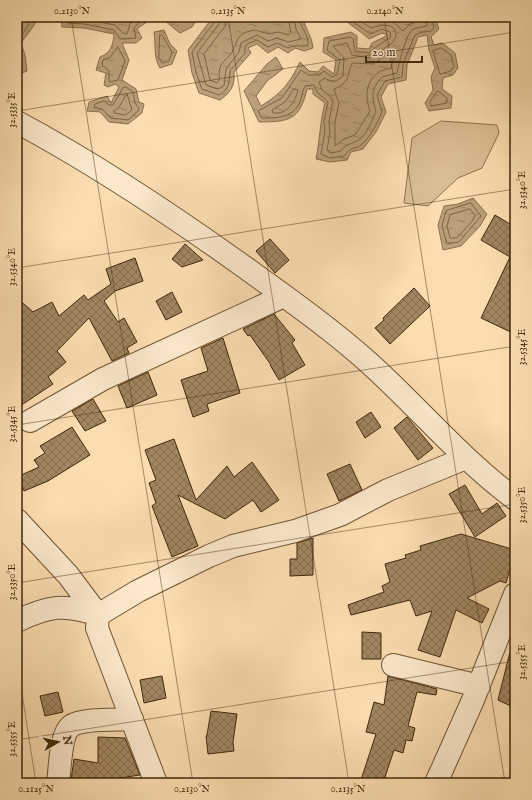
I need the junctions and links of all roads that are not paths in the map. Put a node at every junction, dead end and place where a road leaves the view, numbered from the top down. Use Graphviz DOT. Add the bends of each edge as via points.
graph roads {
  1 [pos="17,122"];
  2 [pos="284,296"];
  3 [pos="30,421"];
  4 [pos="466,458"];
  5 [pos="515,499"];
  6 [pos="17,520"];
  7 [pos="515,594"];
  8 [pos="98,615"];
  9 [pos="17,621"];
  10 [pos="393,665"];
  11 [pos="479,686"];
  12 [pos="132,719"];
  13 [pos="58,783"];
  14 [pos="156,783"];
  15 [pos="436,783"];
  1 -- 2 [label="street" via="63,146 141,194"];
  2 -- 3 [label="street" via="103,379"];
  2 -- 4 [label="street" via="368,362"];
  4 -- 5 [label="street" via="483,475"];
  4 -- 8 [label="street" via="388,490 340,515 295,531 233,546 208,556 138,591"];
  6 -- 8 [label="street" via="68,575"];
  7 -- 11 [label="street"];
  8 -- 9 [label="street" via="68,607 50,608"];
  8 -- 12 [label="street" via="97,628"];
  10 -- 11 [label="street"];
  11 -- 15 [label="street"];
  12 -- 13 [label="street" via="70,726 63,743"];
  12 -- 14 [label="street"];
}
